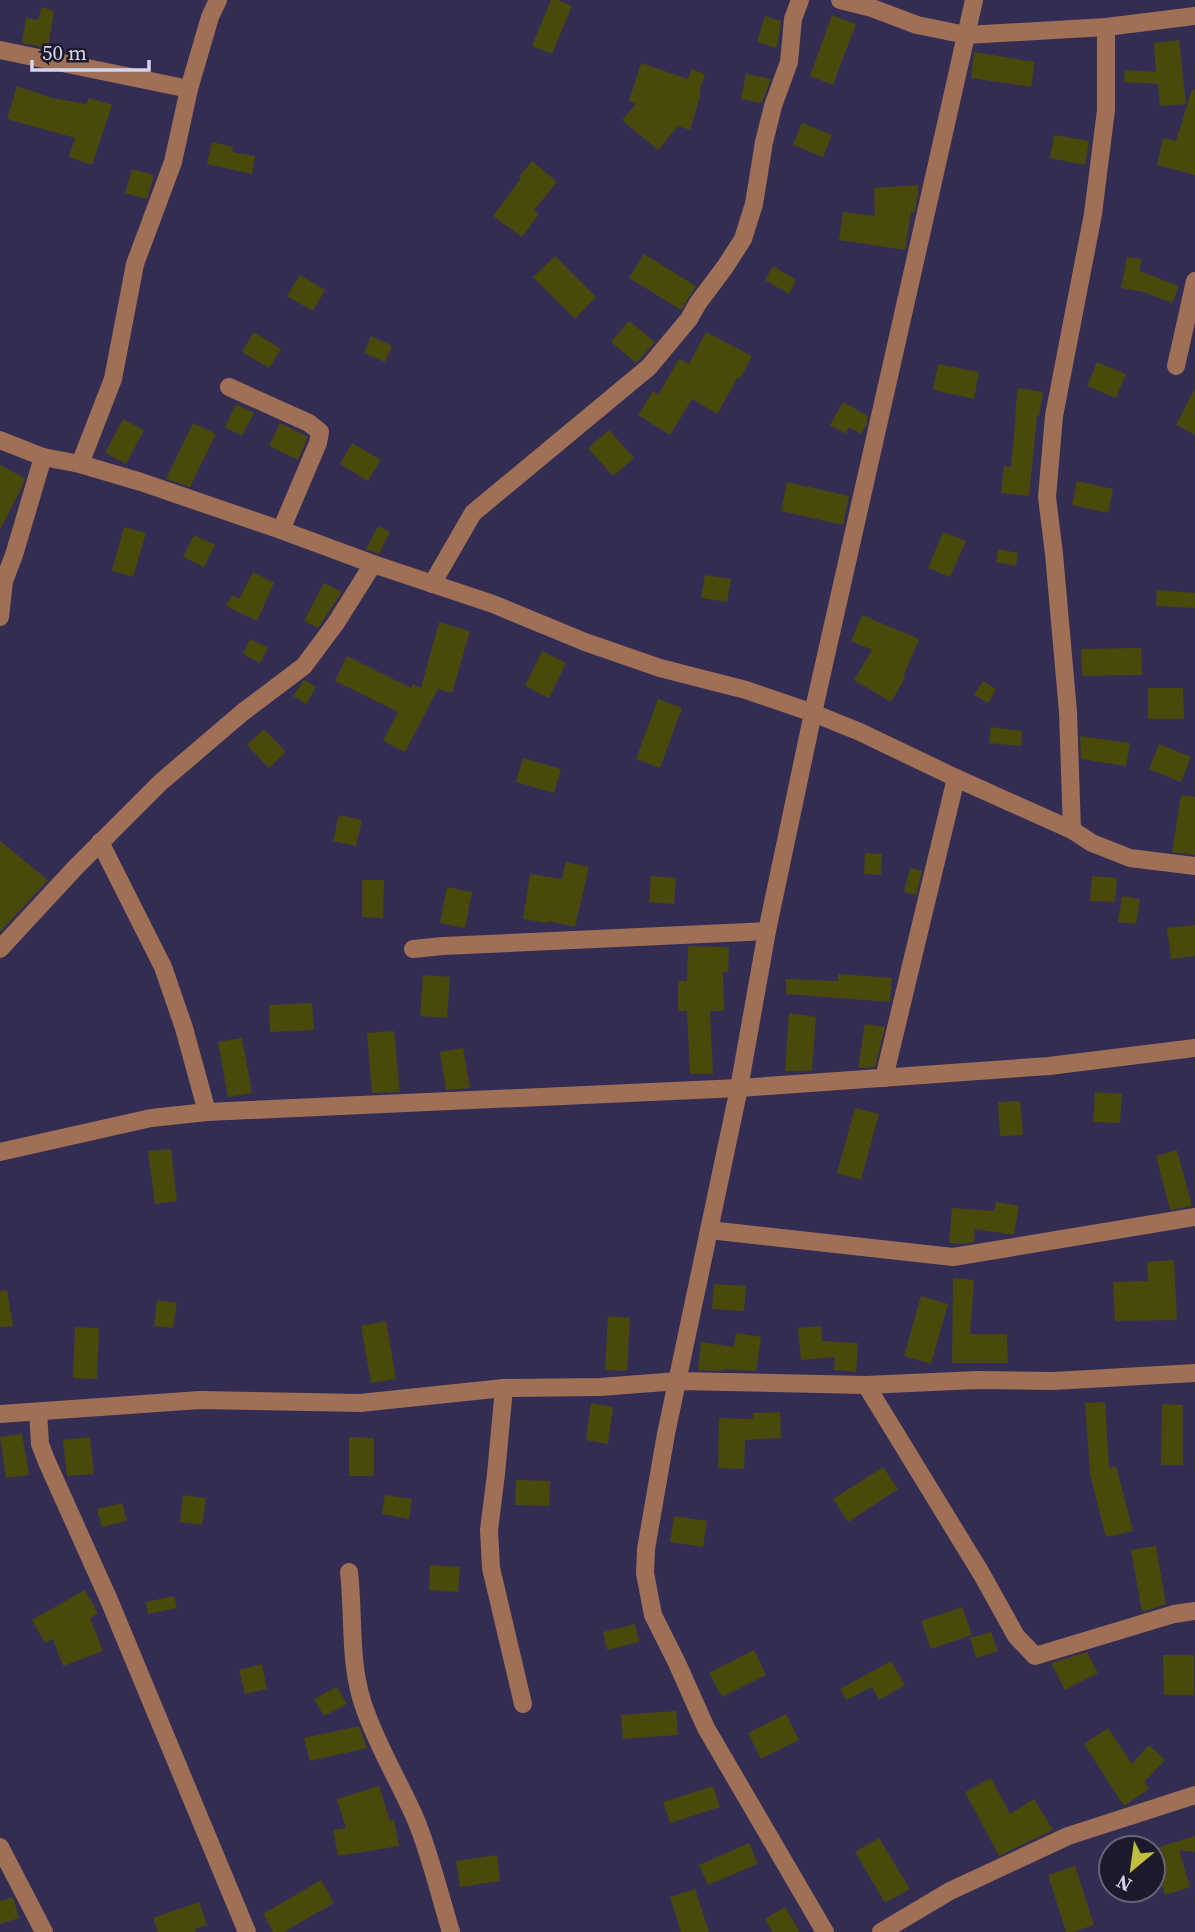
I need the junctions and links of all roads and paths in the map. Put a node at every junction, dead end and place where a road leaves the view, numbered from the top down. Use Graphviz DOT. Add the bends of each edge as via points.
graph roads {
  1 [pos="218,0"];
  2 [pos="800,0"];
  3 [pos="840,0"];
  4 [pos="974,0"];
  5 [pos="1195,16"];
  6 [pos="1106,27"];
  7 [pos="966,36"];
  8 [pos="0,50"];
  9 [pos="189,89"];
  10 [pos="1195,281"];
  11 [pos="1176,366"];
  12 [pos="229,387"];
  13 [pos="0,440"];
  14 [pos="43,457"];
  15 [pos="80,464"];
  16 [pos="281,530"];
  17 [pos="373,564"];
  18 [pos="2,582"];
  19 [pos="432,584"];
  20 [pos="0,617"];
  21 [pos="814,713"];
  22 [pos="956,778"];
  23 [pos="1072,830"];
  24 [pos="100,842"];
  25 [pos="1195,866"];
  26 [pos="767,931"];
  27 [pos="0,949"];
  28 [pos="413,949"];
  29 [pos="1195,1048"];
  30 [pos="884,1078"];
  31 [pos="739,1088"];
  32 [pos="207,1112"];
  33 [pos="0,1152"];
  34 [pos="1195,1217"];
  35 [pos="709,1230"];
  36 [pos="1195,1373"];
  37 [pos="678,1381"];
  38 [pos="866,1385"];
  39 [pos="504,1388"];
  40 [pos="38,1412"];
  41 [pos="0,1414"];
  42 [pos="349,1572"];
  43 [pos="1195,1611"];
  44 [pos="523,1704"];
  45 [pos="1195,1795"];
  46 [pos="0,1847"];
  47 [pos="44,1932"];
  48 [pos="247,1932"];
  49 [pos="451,1932"];
  50 [pos="825,1932"];
  51 [pos="881,1932"];
  1 -- 9 [label="street"];
  2 -- 19 [label="street" via="793,19 789,62 767,130 743,239 689,319 649,367 473,513"];
  3 -- 7 [label="street"];
  4 -- 7 [label="street"];
  5 -- 6 [label="street"];
  6 -- 7 [label="street"];
  6 -- 23 [label="street" via="1106,110 1093,214 1054,416 1047,497 1068,712"];
  7 -- 21 [label="street"];
  8 -- 9 [label="street"];
  9 -- 15 [label="street" via="173,162 135,264 113,379"];
  10 -- 11 [label="street"];
  12 -- 16 [label="street" via="320,432"];
  13 -- 14 [label="street"];
  14 -- 15 [label="street"];
  14 -- 18 [label="street"];
  15 -- 16 [label="street"];
  16 -- 17 [label="street"];
  17 -- 19 [label="street"];
  17 -- 24 [label="street" via="304,666 161,782"];
  18 -- 20 [label="street"];
  19 -- 21 [label="street" via="660,668"];
  21 -- 22 [label="street"];
  21 -- 26 [label="street"];
  22 -- 23 [label="street"];
  22 -- 30 [label="street"];
  23 -- 25 [label="street" via="1130,858"];
  24 -- 27 [label="street"];
  24 -- 32 [label="street" via="163,967"];
  26 -- 28 [label="street"];
  26 -- 31 [label="street"];
  29 -- 30 [label="street" via="1049,1066"];
  30 -- 31 [label="street"];
  31 -- 32 [label="street"];
  31 -- 35 [label="street"];
  32 -- 33 [label="street" via="151,1118"];
  34 -- 35 [label="street" via="954,1257"];
  35 -- 37 [label="street"];
  36 -- 38 [label="street"];
  37 -- 38 [label="street"];
  37 -- 39 [label="street"];
  37 -- 50 [label="street" via="646,1549 645,1573 653,1615 706,1728"];
  38 -- 43 [label="street" via="1016,1636 1035,1656"];
  39 -- 40 [label="street" via="360,1403 200,1400"];
  39 -- 44 [label="street" via="489,1530 491,1567"];
  40 -- 41 [label="street"];
  40 -- 48 [label="street" via="40,1444 47,1462 104,1587"];
  42 -- 49 [label="street" via="353,1656 362,1703 417,1822"];
  45 -- 51 [label="street" via="1068,1836 950,1891"];
  46 -- 47 [label="street"];
}
